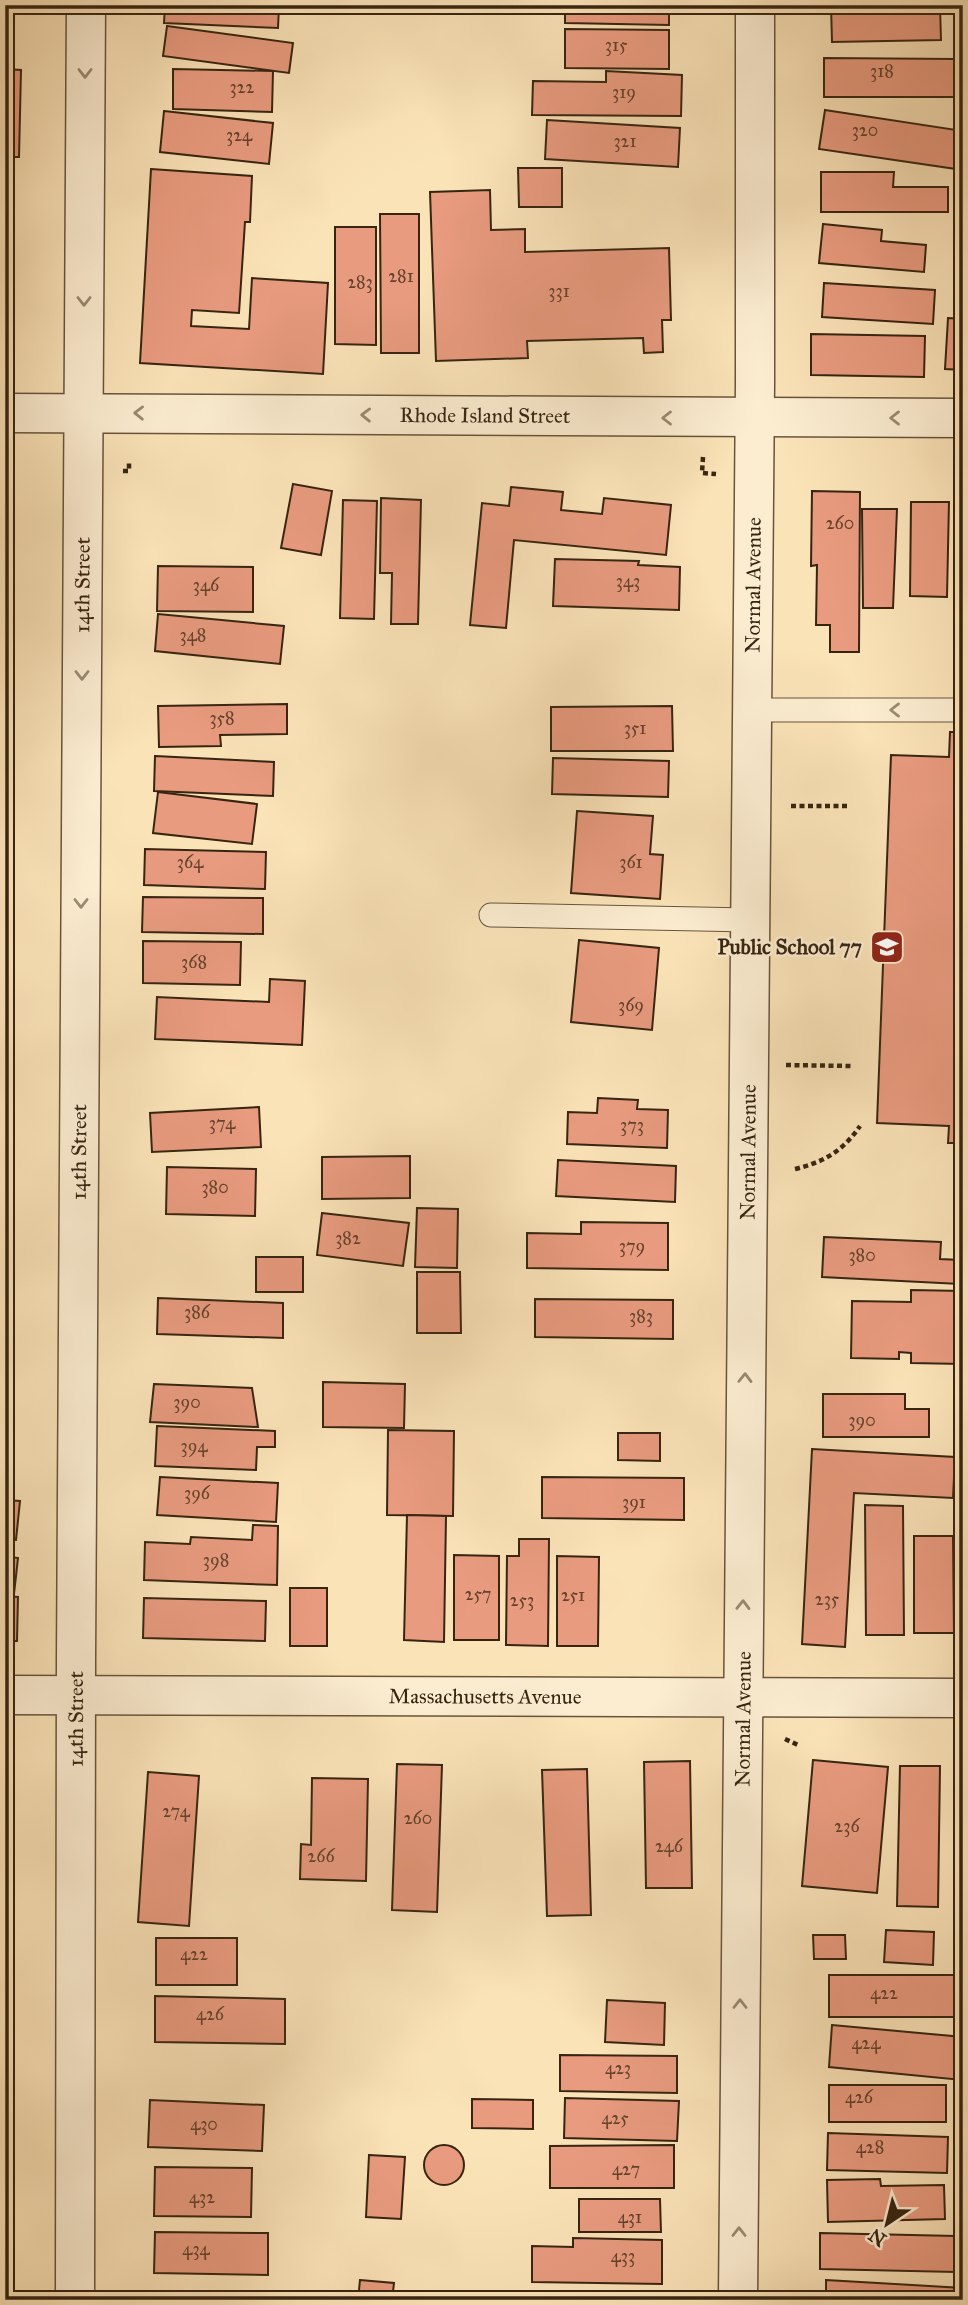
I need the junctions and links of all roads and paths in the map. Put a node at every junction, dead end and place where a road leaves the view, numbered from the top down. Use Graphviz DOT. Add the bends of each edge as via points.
graph roads {
  1 [pos="86,5"];
  2 [pos="755,5"];
  3 [pos="5,413"];
  4 [pos="84,413"];
  5 [pos="754,418"];
  6 [pos="963,418"];
  7 [pos="703,457"];
  8 [pos="129,460"];
  9 [pos="129,471"];
  10 [pos="702,473"];
  11 [pos="751,710"];
  12 [pos="963,710"];
  13 [pos="850,806"];
  14 [pos="781,807"];
  15 [pos="491,915"];
  16 [pos="750,920"];
  17 [pos="778,1065"];
  18 [pos="852,1066"];
  19 [pos="860,1126"];
  20 [pos="795,1169"];
  21 [pos="5,1695"];
  22 [pos="76,1696"];
  23 [pos="741,1698"];
  24 [pos="963,1698"];
  25 [pos="785,1739"];
  26 [pos="798,1745"];
  27 [pos="75,2300"];
  28 [pos="738,2300"];
  1 -- 4 [label="street, 14th Street, one-way"];
  2 -- 5 [label="street, Normal Avenue"];
  3 -- 4 [label="street, Rhode Island Street"];
  5 -- 4 [label="street, Rhode Island Street, one-way"];
  4 -- 22 [label="street, 14th Street, one-way"];
  6 -- 5 [label="street, Rhode Island Street, one-way"];
  5 -- 11 [label="street, Normal Avenue"];
  7 -- 10 [label="path"];
  8 -- 9 [label="path"];
  12 -- 11 [label="lane, one-way"];
  11 -- 16 [label="street, Normal Avenue"];
  13 -- 14 [label="path"];
  15 -- 16 [label="lane"];
  23 -- 16 [label="street, Normal Avenue, one-way"];
  17 -- 18 [label="path"];
  19 -- 20 [label="path" via="835,1154"];
  21 -- 22 [label="street, Massachusetts Avenue"];
  22 -- 23 [label="street, Massachusetts Avenue"];
  22 -- 27 [label="street, 14th Street"];
  23 -- 24 [label="street, Massachusetts Avenue"];
  28 -- 23 [label="street, Normal Avenue, one-way"];
  25 -- 26 [label="path"];
}
